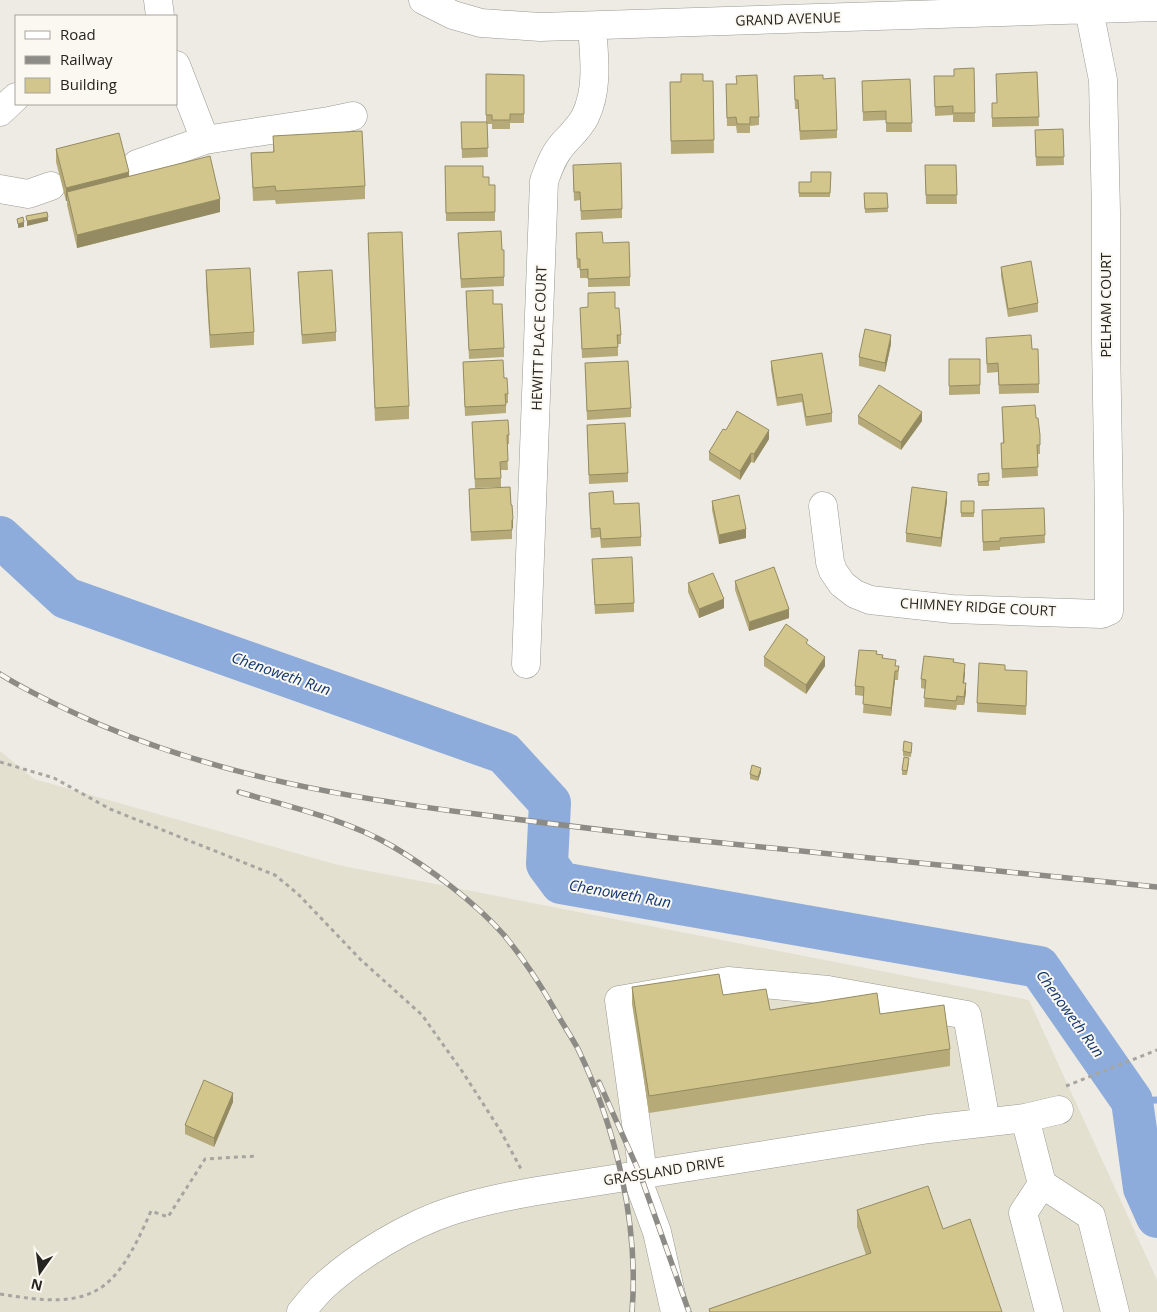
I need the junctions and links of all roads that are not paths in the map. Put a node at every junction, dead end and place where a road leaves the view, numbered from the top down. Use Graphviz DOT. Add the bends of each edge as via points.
graph roads {
  1 [pos="158,0"];
  2 [pos="423,0"];
  3 [pos="1088,4"];
  4 [pos="1157,7"];
  5 [pos="160,15"];
  6 [pos="592,26"];
  7 [pos="178,70"];
  8 [pos="15,98"];
  9 [pos="0,112"];
  10 [pos="353,116"];
  11 [pos="205,140"];
  12 [pos="137,164"];
  13 [pos="51,186"];
  14 [pos="0,189"];
  15 [pos="823,506"];
  16 [pos="1109,611"];
  17 [pos="526,664"];
  18 [pos="1059,1110"];
  19 [pos="1025,1118"];
  20 [pos="986,1122"];
  21 [pos="640,1174"];
  22 [pos="1042,1184"];
  23 [pos="310,1310"];
  24 [pos="674,1312"];
  25 [pos="1049,1312"];
  26 [pos="1115,1312"];
  1 -- 5 [label="street"];
  2 -- 6 [label="street, GRAND AVENUE" via="453,15 481,22 540,27"];
  3 -- 4 [label="street, GRAND AVENUE"];
  3 -- 6 [label="street, GRAND AVENUE"];
  3 -- 16 [label="street, PELHAM COURT" via="1103,80"];
  6 -- 17 [label="street, HEWITT PLACE COURT" via="595,80 585,116 551,161 544,181"];
  7 -- 11 [label="street"];
  8 -- 9 [label="street"];
  10 -- 11 [label="street"];
  11 -- 12 [label="street"];
  13 -- 14 [label="street" via="28,194"];
  15 -- 16 [label="street, CHIMNEY RIDGE COURT" via="833,572 854,594 870,600 952,609 1102,614"];
  18 -- 19 [label="street, GRASSLAND DRIVE"];
  19 -- 20 [label="street, GRASSLAND DRIVE"];
  19 -- 22 [label="street"];
  20 -- 21 [label="street, GRASSLAND DRIVE"];
  20 -- 21 [label="street" via="967,1015 828,990 728,981 619,1000"];
  21 -- 23 [label="street, GRASSLAND DRIVE" via="520,1194 450,1211 400,1234 350,1264 322,1288"];
  21 -- 24 [label="street" via="657,1232"];
  22 -- 25 [label="street" via="1023,1212"];
  22 -- 26 [label="street" via="1091,1216"];
}
